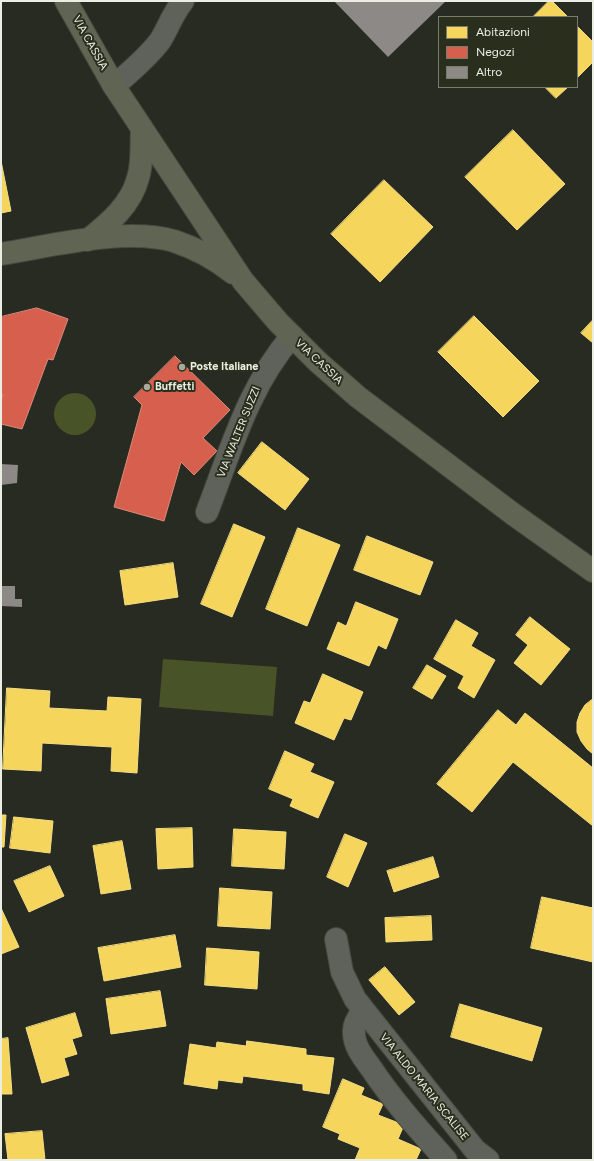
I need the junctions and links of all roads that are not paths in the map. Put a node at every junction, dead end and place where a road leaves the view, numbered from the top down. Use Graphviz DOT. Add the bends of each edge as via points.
graph roads {
  1 [pos="66,1"];
  2 [pos="183,1"];
  3 [pos="114,86"];
  4 [pos="142,128"];
  5 [pos="88,240"];
  6 [pos="1,254"];
  7 [pos="243,281"];
  8 [pos="292,336"];
  9 [pos="207,512"];
  10 [pos="593,571"];
  11 [pos="336,939"];
  12 [pos="363,1011"];
  13 [pos="446,1160"];
  14 [pos="488,1160"];
  1 -- 3 [label="main road, VIA CASSIA"];
  2 -- 3 [label="street" via="152,50"];
  3 -- 4 [label="main road, VIA CASSIA"];
  4 -- 5 [label="main road" via="140,171 132,192 113,218"];
  4 -- 7 [label="main road, VIA CASSIA"];
  5 -- 6 [label="main road"];
  5 -- 7 [label="main road" via="138,237 174,241 215,260"];
  7 -- 8 [label="main road, VIA CASSIA"];
  8 -- 9 [label="street, VIA WALTER SUZZI" via="258,384"];
  8 -- 10 [label="main road, VIA CASSIA" via="338,380 388,420"];
  11 -- 12 [label="street, VIA ALDO MARIA SCALISE" via="345,980"];
  12 -- 13 [label="street" via="354,1027 359,1051 393,1100"];
  12 -- 14 [label="street, VIA ALDO MARIA SCALISE" via="475,1150"];
}
